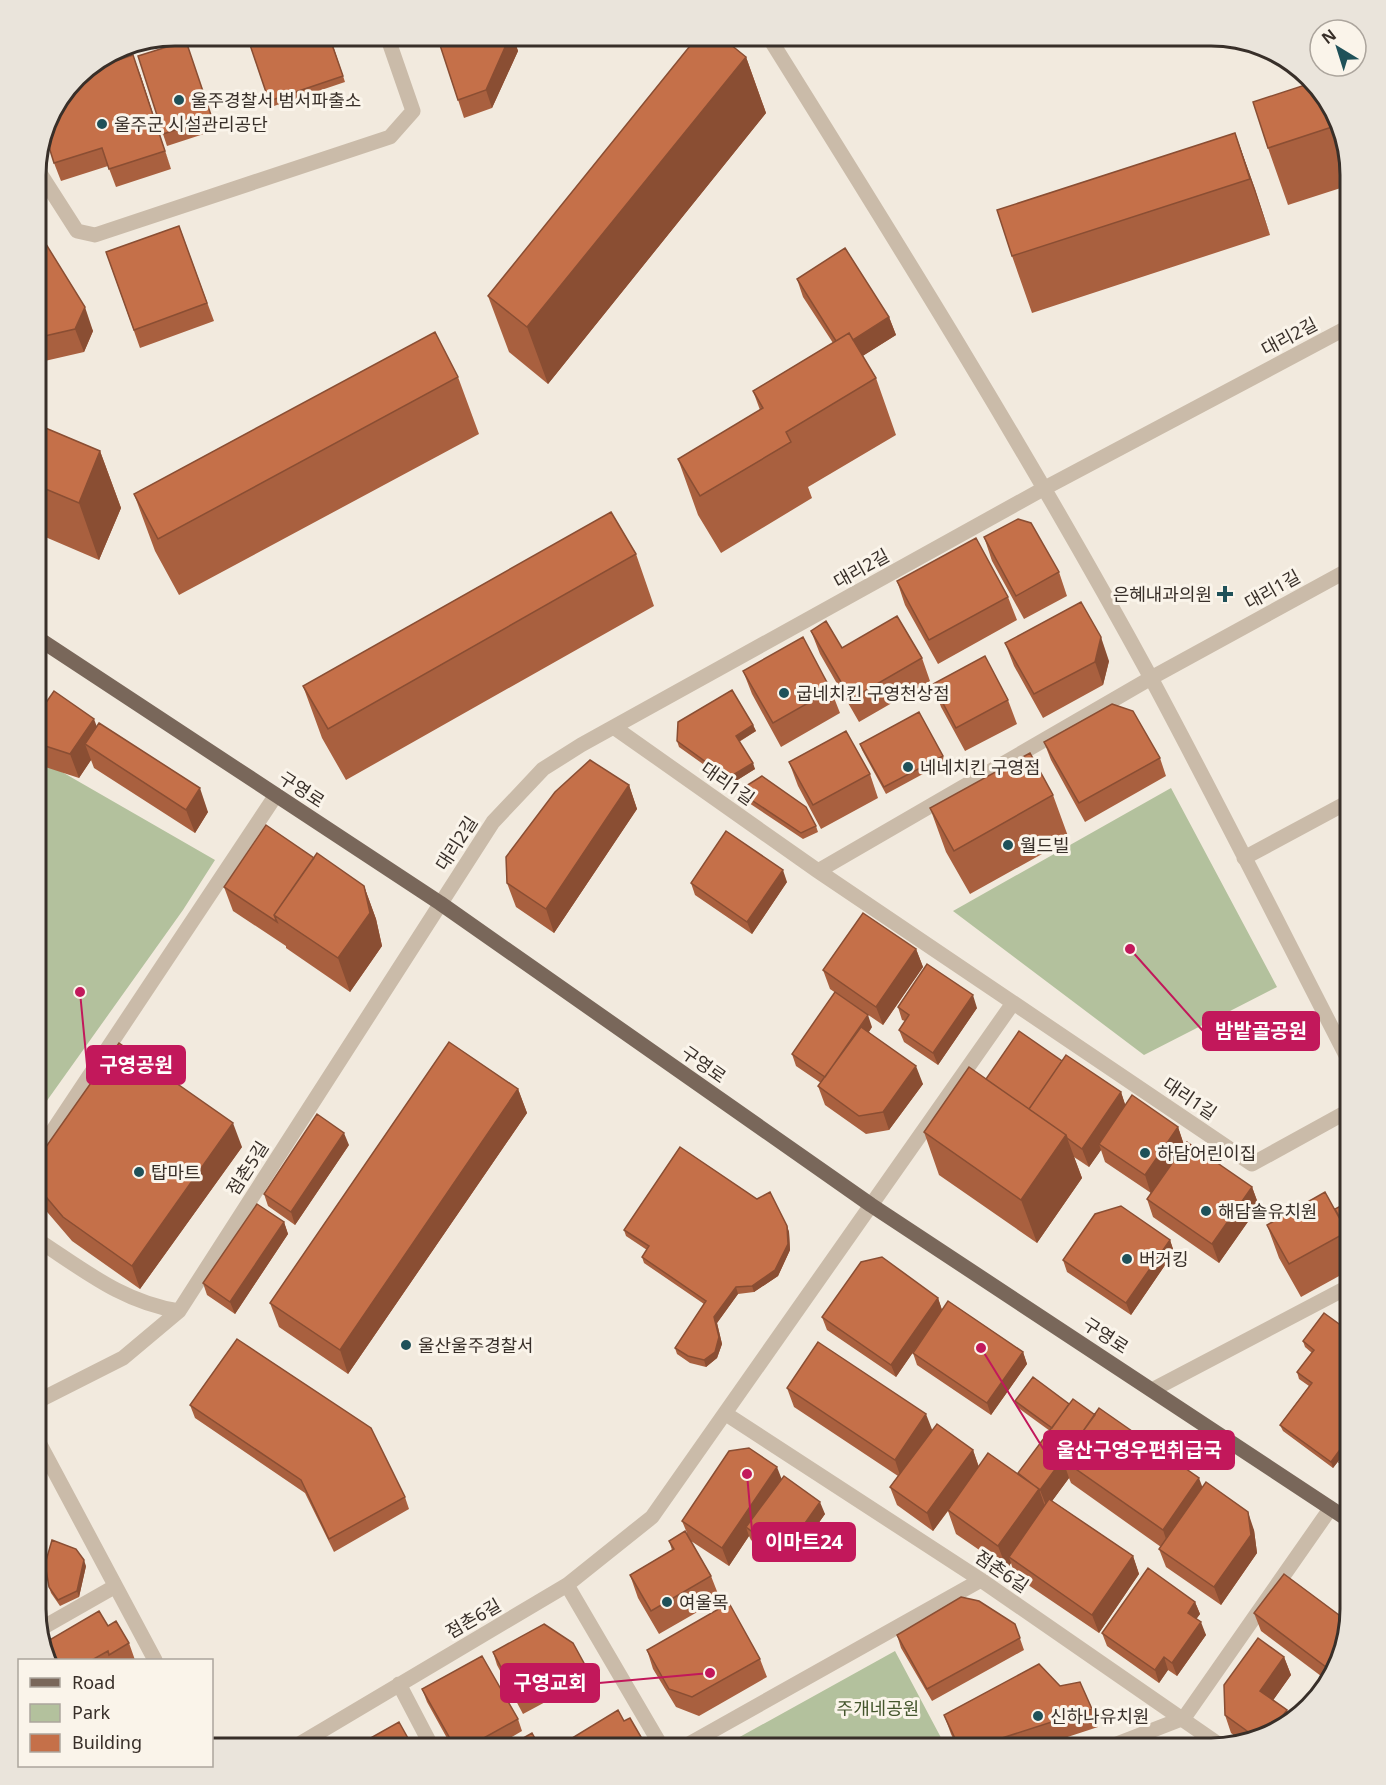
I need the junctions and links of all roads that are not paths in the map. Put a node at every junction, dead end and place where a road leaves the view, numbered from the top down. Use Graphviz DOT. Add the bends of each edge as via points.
graph roads {
  1 [pos="391,47"];
  2 [pos="775,47"];
  3 [pos="47,183"];
  4 [pos="1340,331"];
  5 [pos="1043,489"];
  6 [pos="1340,574"];
  7 [pos="47,644"];
  8 [pos="1151,678"];
  9 [pos="615,728"];
  10 [pos="276,795"];
  11 [pos="1340,806"];
  12 [pos="1244,858"];
  13 [pos="818,871"];
  14 [pos="440,903"];
  15 [pos="1013,1003"];
  16 [pos="1340,1044"];
  17 [pos="1340,1116"];
  18 [pos="46,1140"];
  19 [pos="871,1205"];
  20 [pos="46,1246"];
  21 [pos="1340,1291"];
  22 [pos="179,1311"];
  23 [pos="1154,1389"];
  24 [pos="46,1397"];
  25 [pos="726,1414"];
  26 [pos="46,1456"];
  27 [pos="1330,1509"];
  28 [pos="1340,1515"];
  29 [pos="981,1580"];
  30 [pos="567,1585"];
  31 [pos="114,1587"];
  32 [pos="48,1625"];
  33 [pos="154,1659"];
  34 [pos="399,1684"];
  35 [pos="1184,1718"];
  36 [pos="309,1738"];
  37 [pos="428,1738"];
  38 [pos="657,1738"];
  39 [pos="700,1738"];
  40 [pos="1132,1738"];
  41 [pos="1210,1738"];
  1 -- 3 [label="street" via="413,111 390,137 94,235 77,231"];
  2 -- 5 [label="street"];
  4 -- 5 [label="street, 대리2길"];
  5 -- 8 [label="street"];
  5 -- 9 [label="street, 대리2길"];
  6 -- 8 [label="street, 대리1길"];
  7 -- 10 [label="main road, 구영로"];
  8 -- 12 [label="street"];
  8 -- 13 [label="street, 대리1길"];
  9 -- 13 [label="street, 대리1길"];
  9 -- 14 [label="street, 대리2길" via="543,769 493,822"];
  10 -- 14 [label="main road, 구영로"];
  10 -- 18 [label="street"];
  11 -- 12 [label="street"];
  12 -- 16 [label="street"];
  13 -- 15 [label="street, 대리1길"];
  14 -- 19 [label="main road, 구영로"];
  14 -- 22 [label="street, 점촌5길"];
  15 -- 17 [label="street, 대리1길" via="1252,1164"];
  15 -- 19 [label="street"];
  19 -- 23 [label="main road, 구영로"];
  19 -- 25 [label="street, 점촌6길"];
  20 -- 22 [label="street" via="126,1297 150,1307"];
  21 -- 23 [label="street"];
  22 -- 24 [label="street, 점촌5길" via="123,1358"];
  23 -- 27 [label="main road, 구영로"];
  25 -- 29 [label="street, 점촌6길"];
  25 -- 30 [label="street, 점촌6길" via="652,1517"];
  26 -- 31 [label="street"];
  27 -- 28 [label="main road, 구영로"];
  27 -- 35 [label="street"];
  29 -- 35 [label="street, 점촌6길"];
  29 -- 39 [label="street"];
  30 -- 34 [label="street, 점촌6길"];
  30 -- 38 [label="street"];
  31 -- 32 [label="street"];
  31 -- 33 [label="street"];
  34 -- 36 [label="street, 점촌6길"];
  34 -- 37 [label="street"];
  35 -- 40 [label="street"];
  35 -- 41 [label="street, 점촌6길"];
}
